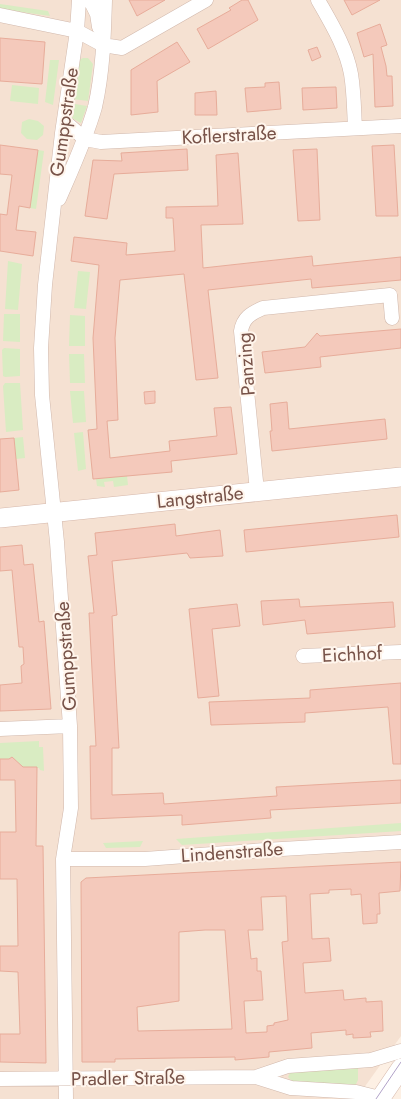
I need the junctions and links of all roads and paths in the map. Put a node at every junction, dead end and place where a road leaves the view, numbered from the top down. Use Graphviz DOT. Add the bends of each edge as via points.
graph roads {
  1 [pos="79,0"];
  2 [pos="90,0"];
  3 [pos="105,0"];
  4 [pos="206,0"];
  5 [pos="318,0"];
  6 [pos="0,15"];
  7 [pos="77,31"];
  8 [pos="103,45"];
  9 [pos="64,121"];
  10 [pos="401,126"];
  11 [pos="354,128"];
  12 [pos="85,139"];
  13 [pos="53,213"];
  14 [pos="392,318"];
  15 [pos="401,477"];
  16 [pos="257,491"];
  17 [pos="54,512"];
  18 [pos="0,518"];
  19 [pos="401,652"];
  20 [pos="303,656"];
  21 [pos="70,726"];
  22 [pos="0,729"];
  23 [pos="401,842"];
  24 [pos="63,859"];
  25 [pos="401,1051"];
  26 [pos="371,1060"];
  27 [pos="400,1072"];
  28 [pos="256,1077"];
  29 [pos="0,1079"];
  30 [pos="66,1079"];
  31 [pos="66,1099"];
  32 [pos="382,1099"];
  1 -- 7 [label="street, Gumppstraße"];
  2 -- 8 [label="street, Gumppstraße" via="97,14"];
  3 -- 8 [label="street, Gumppstraße"];
  4 -- 8 [label="street" via="122,48"];
  5 -- 11 [label="street" via="334,29 349,68"];
  6 -- 7 [label="street"];
  7 -- 8 [label="street"];
  7 -- 9 [label="street, Gumppstraße"];
  8 -- 12 [label="street, Gumppstraße" via="98,90"];
  9 -- 12 [label="street"];
  9 -- 13 [label="street, Gumppstraße"];
  10 -- 11 [label="street, Koflerstraße"];
  11 -- 12 [label="street, Koflerstraße" via="105,142"];
  12 -- 13 [label="street, Gumppstraße"];
  13 -- 17 [label="street, Gumppstraße" via="41,348 42,395"];
  14 -- 16 [label="street, Panzing" via="390,295 263,308 247,317 241,331"];
  15 -- 16 [label="street, Langstraße"];
  16 -- 17 [label="street, Langstraße"];
  17 -- 18 [label="street, Langstraße"];
  17 -- 21 [label="street, Gumppstraße"];
  19 -- 20 [label="street, Eichhof"];
  21 -- 22 [label="street"];
  21 -- 24 [label="street, Gumppstraße" via="72,808"];
  23 -- 24 [label="street, Lindenstraße" via="145,858"];
  24 -- 30 [label="street, Gumppstraße"];
  25 -- 26 [label="street, Pradler Straße"];
  26 -- 27 [label="street, Pradler Straße"];
  26 -- 28 [label="street, Pradler Straße" via="288,1066"];
  27 -- 32 [label="street"];
  28 -- 30 [label="street, Pradler Straße"];
  28 -- 32 [label="street, Pradler Straße" via="291,1088 356,1092"];
  29 -- 30 [label="street, Pradler Straße"];
  30 -- 31 [label="street, Gumppstraße"];
}
